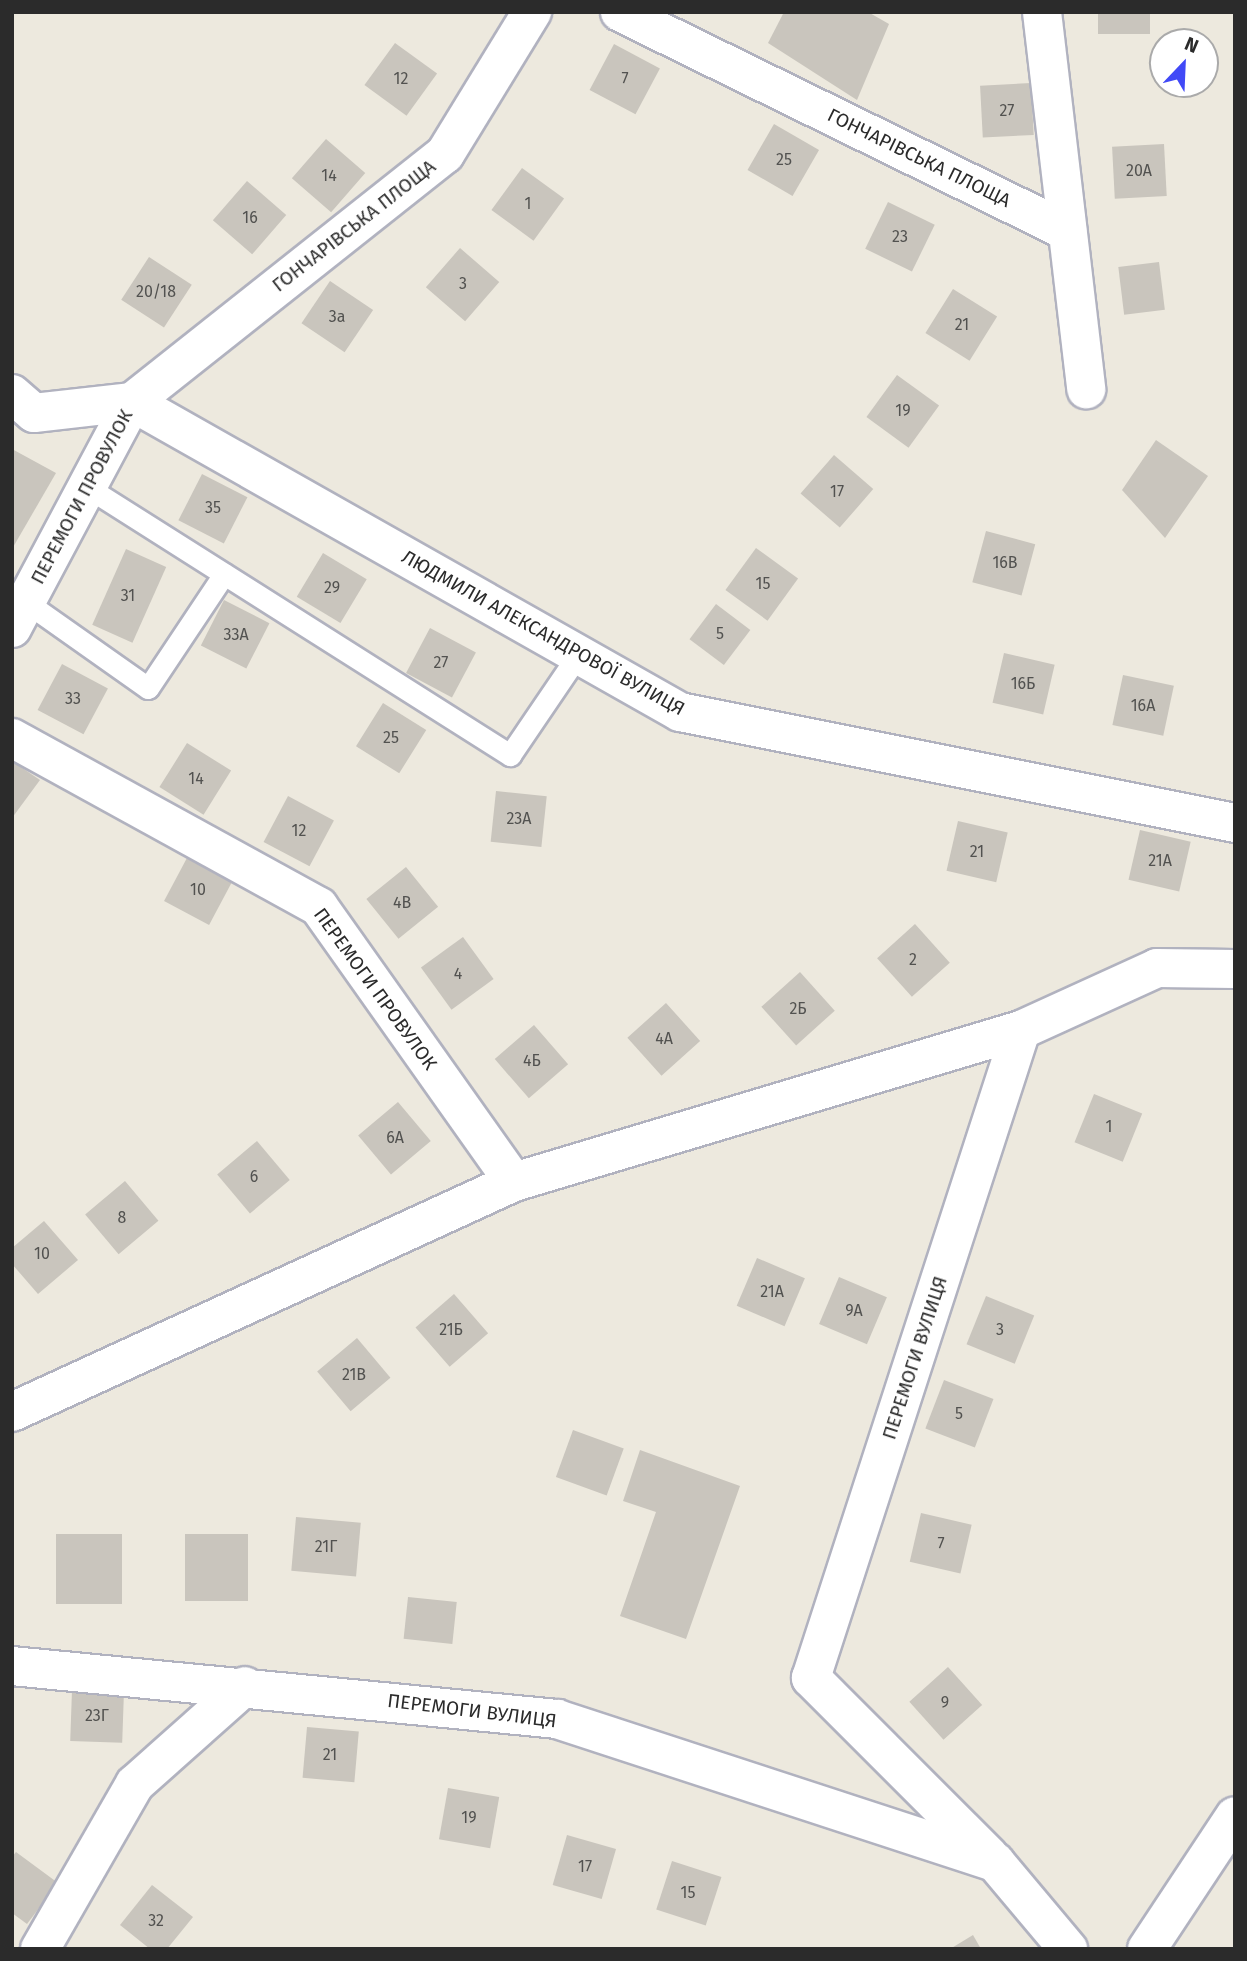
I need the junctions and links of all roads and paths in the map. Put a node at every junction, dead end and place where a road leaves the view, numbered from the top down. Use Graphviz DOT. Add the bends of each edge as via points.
graph roads {
  1 [pos="532,12"];
  2 [pos="620,12"];
  3 [pos="1042,12"];
  4 [pos="1067,230"];
  5 [pos="1086,390"];
  6 [pos="12,394"];
  7 [pos="132,402"];
  8 [pos="87,487"];
  9 [pos="224,574"];
  10 [pos="19,615"];
  11 [pos="578,655"];
  12 [pos="12,738"];
  13 [pos="1235,822"];
  14 [pos="1235,969"];
  15 [pos="1021,1030"];
  16 [pos="514,1182"];
  17 [pos="12,1412"];
  18 [pos="12,1666"];
  19 [pos="245,1686"];
  20 [pos="1235,1816"];
  21 [pos="995,1862"];
  22 [pos="40,1949"];
  23 [pos="1068,1949"];
  24 [pos="1147,1949"];
  1 -- 7 [label="street, ГОНЧАРІВСЬКА ПЛОЩА" via="445,154"];
  2 -- 4 [label="street, ГОНЧАРІВСЬКА ПЛОЩА"];
  3 -- 4 [label="street"];
  4 -- 5 [label="street"];
  6 -- 7 [label="street" via="34,413"];
  7 -- 8 [label="street, ПЕРЕМОГИ ПРОВУЛОК"];
  7 -- 11 [label="street, ЛЮДМИЛИ АЛЕКСАНДРОВОЇ ВУЛИЦЯ"];
  8 -- 9 [label="lane"];
  8 -- 10 [label="street, ПЕРЕМОГИ ПРОВУЛОК"];
  9 -- 10 [label="lane" via="148,688"];
  9 -- 11 [label="lane" via="510,755"];
  11 -- 13 [label="street, ЛЮДМИЛИ АЛЕКСАНДРОВОЇ ВУЛИЦЯ" via="680,712"];
  12 -- 16 [label="street, ПЕРЕМОГИ ПРОВУЛОК" via="319,907"];
  14 -- 15 [label="street" via="1157,968"];
  15 -- 16 [label="street"];
  15 -- 21 [label="street, ПЕРЕМОГИ ВУЛИЦЯ" via="811,1678"];
  16 -- 17 [label="street"];
  18 -- 19 [label="street, ПЕРЕМОГИ ВУЛИЦЯ"];
  19 -- 21 [label="street, ПЕРЕМОГИ ВУЛИЦЯ" via="557,1719"];
  19 -- 22 [label="street" via="135,1784"];
  20 -- 24 [label="street"];
  21 -- 23 [label="street, ПЕРЕМОГИ ВУЛИЦЯ"];
}
